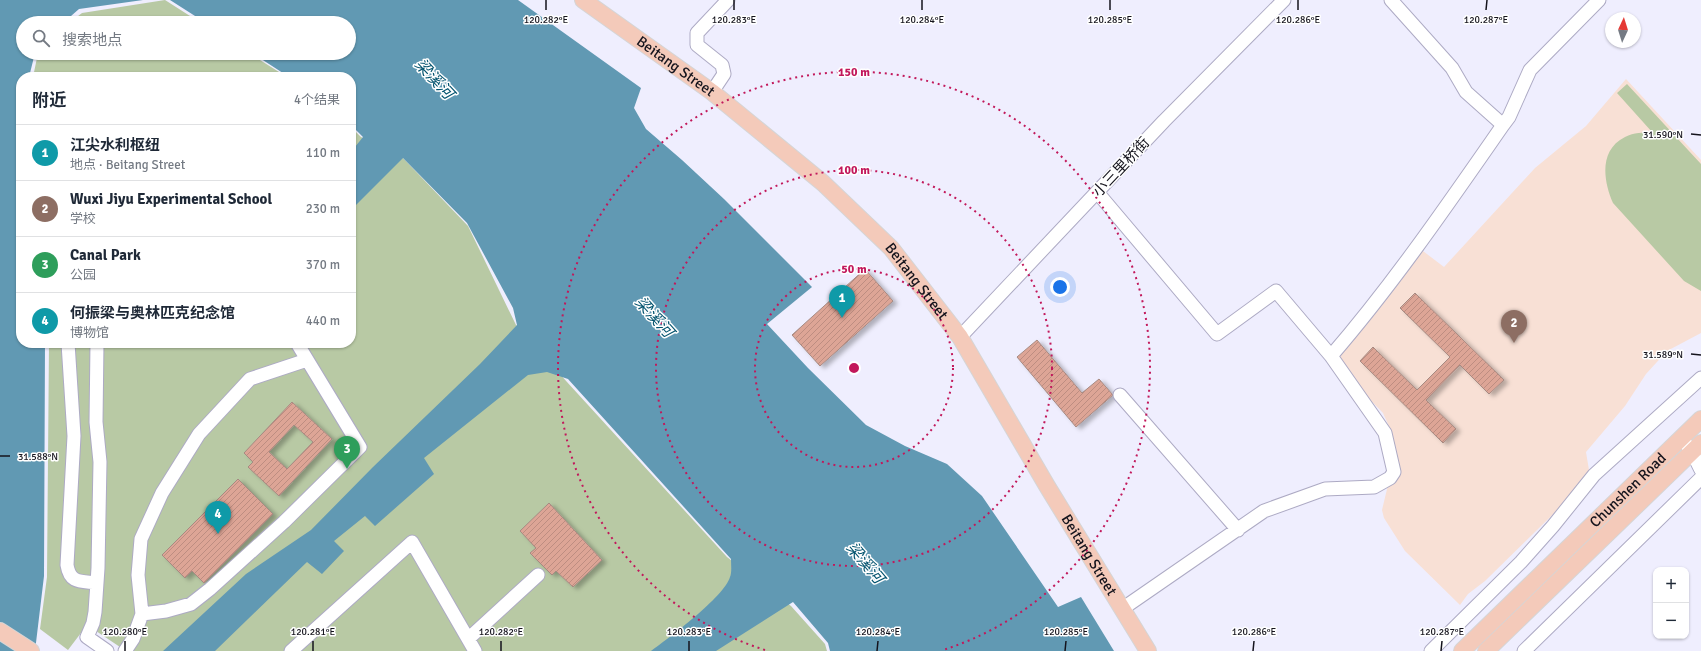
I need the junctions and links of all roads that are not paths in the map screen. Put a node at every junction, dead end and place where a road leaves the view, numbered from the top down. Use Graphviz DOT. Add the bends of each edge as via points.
graph roads {
  1 [pos="583,0"];
  2 [pos="728,0"];
  3 [pos="1284,0"];
  4 [pos="1391,0"];
  5 [pos="1599,0"];
  6 [pos="712,92"];
  7 [pos="1503,126"];
  8 [pos="1097,192"];
  9 [pos="960,337"];
  10 [pos="68,348"];
  11 [pos="97,348"];
  12 [pos="300,348"];
  13 [pos="1331,356"];
  14 [pos="307,360"];
  15 [pos="1701,378"];
  16 [pos="1120,395"];
  17 [pos="1701,418"];
  18 [pos="1681,438"];
  19 [pos="1697,448"];
  20 [pos="1701,470"];
  21 [pos="1701,478"];
  22 [pos="1238,530"];
  23 [pos="538,575"];
  24 [pos="97,583"];
  25 [pos="1122,609"];
  26 [pos="142,614"];
  27 [pos="0,631"];
  28 [pos="468,639"];
  29 [pos="31,651"];
  30 [pos="108,651"];
  31 [pos="125,651"];
  32 [pos="292,651"];
  33 [pos="476,651"];
  34 [pos="1148,651"];
  35 [pos="1431,651"];
  36 [pos="1462,651"];
  37 [pos="1486,651"];
  38 [pos="1524,651"];
  1 -- 6 [label="main road, Beitang Street"];
  2 -- 6 [label="street" via="697,33 697,45 722,65 724,74"];
  3 -- 8 [label="street, 小三里桥街"];
  4 -- 7 [label="street" via="1452,68 1466,92"];
  5 -- 7 [label="street" via="1530,70"];
  6 -- 9 [label="main road, Beitang Street" via="822,183 892,248"];
  7 -- 13 [label="street" via="1413,254"];
  8 -- 9 [label="street, 小三里桥街"];
  8 -- 13 [label="street" via="1217,334 1276,291"];
  9 -- 25 [label="main road, Beitang Street"];
  10 -- 24 [label="street" via="74,436 68,574 74,580"];
  11 -- 24 [label="street" via="96,422 100,462"];
  12 -- 14 [label="street"];
  13 -- 22 [label="street" via="1385,433 1394,472 1390,478 1374,487 1325,489 1264,511"];
  14 -- 26 [label="street" via="250,379 199,434 162,493 141,539 138,575"];
  14 -- 26 [label="street" via="360,447 284,522 191,604"];
  15 -- 35 [label="street" via="1594,475 1521,562"];
  16 -- 22 [label="street"];
  17 -- 18 [label="main road, Chunshen Road"];
  18 -- 19 [label="street"];
  18 -- 36 [label="main road, Chunshen Road"];
  19 -- 20 [label="street"];
  19 -- 37 [label="main road, Chunshen Road"];
  21 -- 38 [label="street"];
  22 -- 25 [label="street"];
  23 -- 28 [label="street"];
  24 -- 30 [label="street" via="93,623 87,637"];
  25 -- 34 [label="main road, Beitang Street"];
  26 -- 31 [label="street" via="133,639"];
  27 -- 29 [label="main road"];
  28 -- 32 [label="street" via="412,542"];
  28 -- 33 [label="street"];
}
